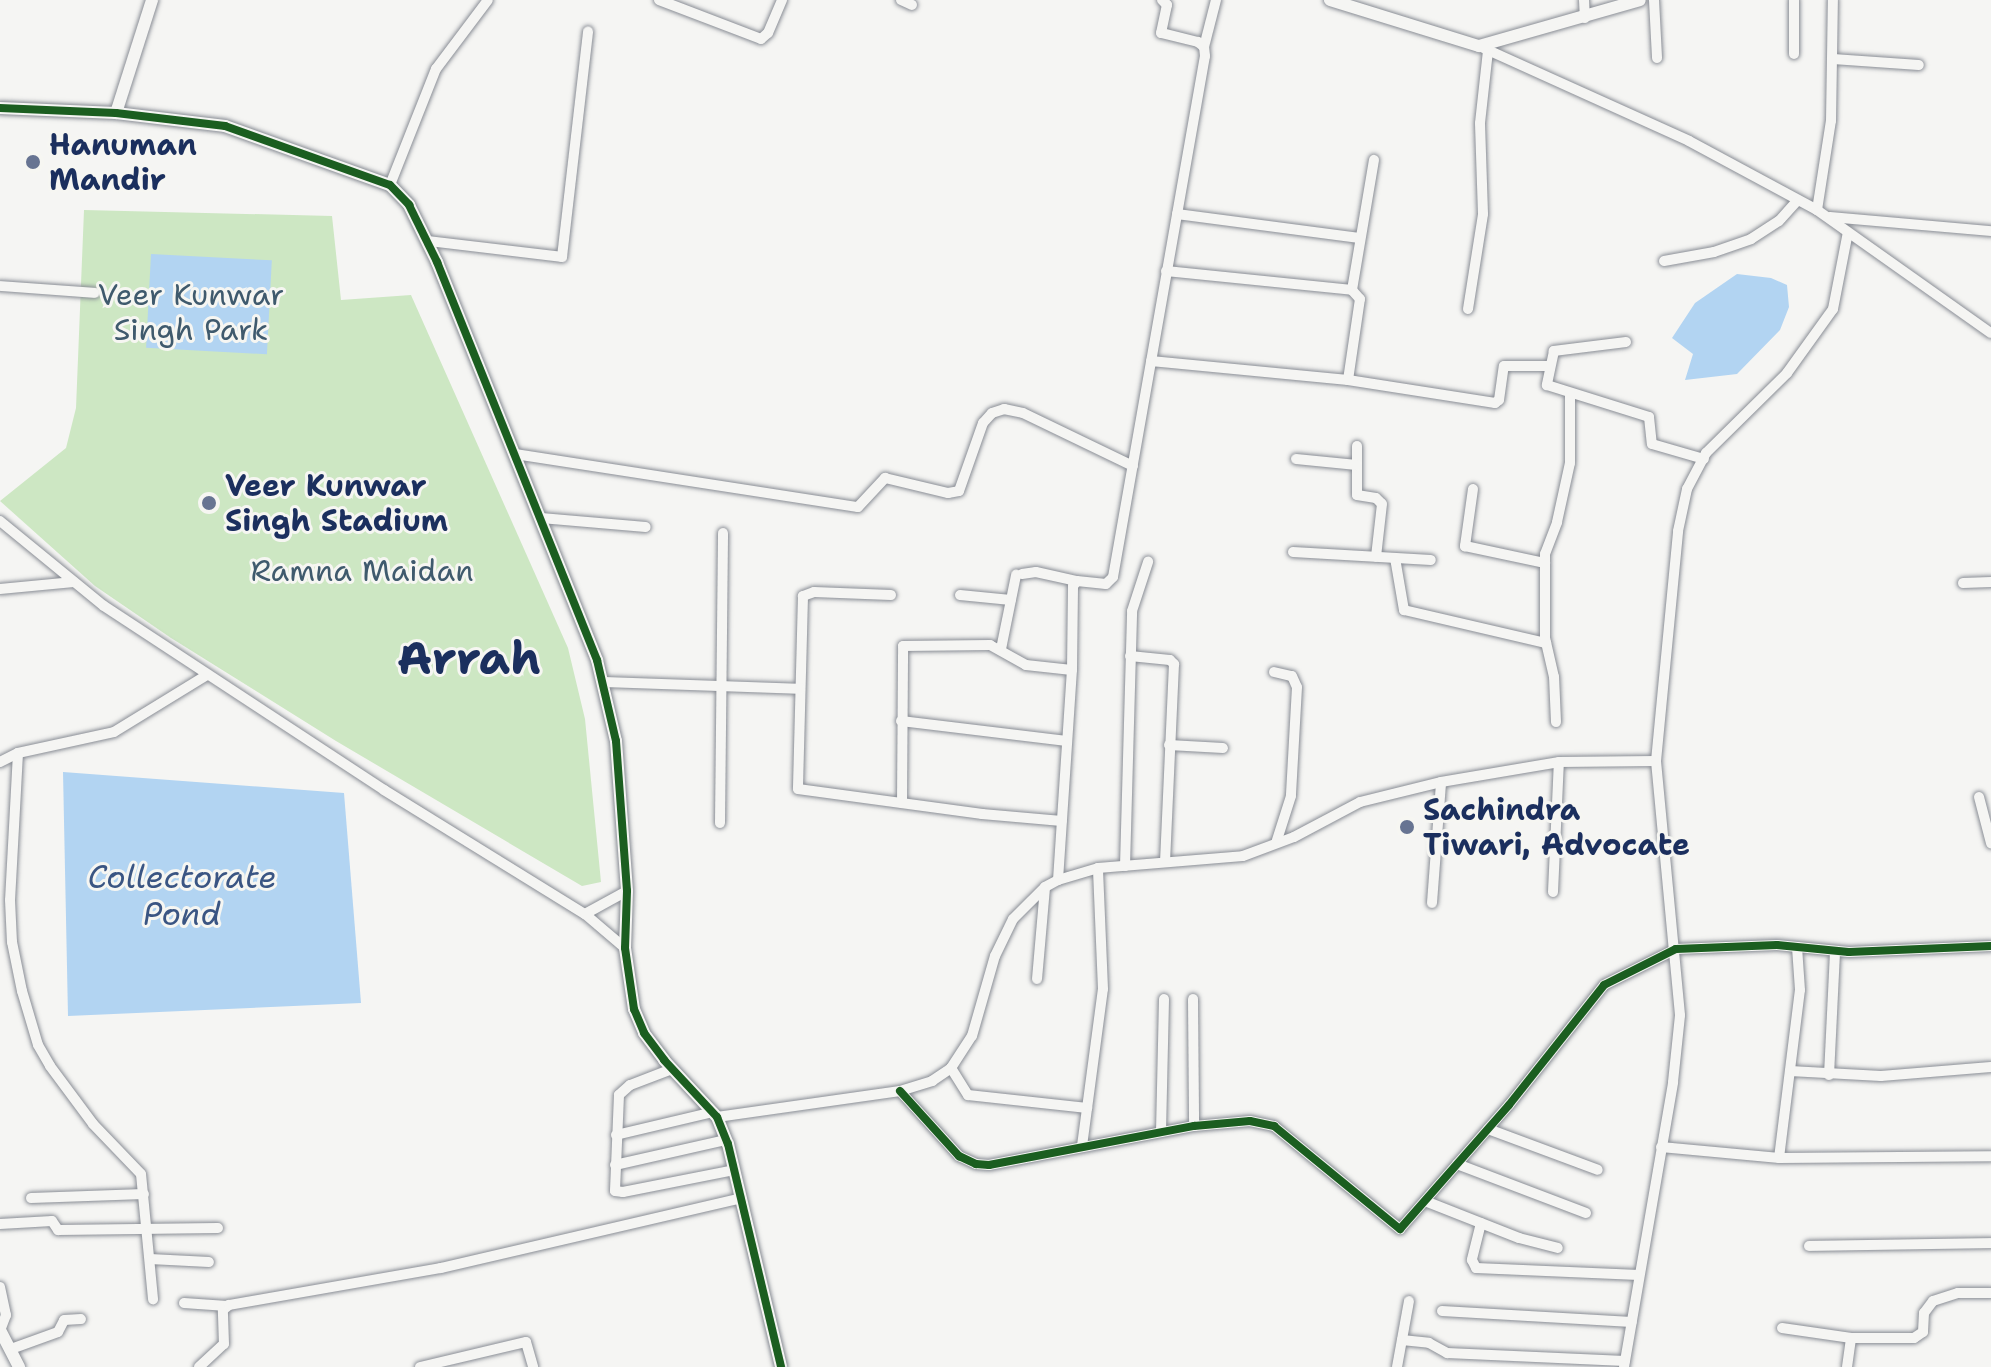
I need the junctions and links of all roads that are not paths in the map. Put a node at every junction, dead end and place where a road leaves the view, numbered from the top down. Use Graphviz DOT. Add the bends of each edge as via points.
graph roads {
  1 [pos="152,0"];
  2 [pos="488,0"];
  3 [pos="659,0"];
  4 [pos="782,0"];
  5 [pos="1162,0"];
  6 [pos="1216,0"];
  7 [pos="1330,0"];
  8 [pos="1584,0"];
  9 [pos="1640,0"];
  10 [pos="1654,0"];
  11 [pos="1794,0"];
  12 [pos="1833,0"];
  13 [pos="1585,18"];
  14 [pos="588,31"];
  15 [pos="1204,47"];
  16 [pos="1484,48"];
  17 [pos="1794,54"];
  18 [pos="1657,58"];
  19 [pos="1833,59"];
  20 [pos="1919,65"];
  21 [pos="0,108"];
  22 [pos="116,113"];
  23 [pos="1374,160"];
  24 [pos="390,185"];
  25 [pos="1798,200"];
  26 [pos="1817,210"];
  27 [pos="1177,214"];
  28 [pos="1827,217"];
  29 [pos="1991,231"];
  30 [pos="1848,232"];
  31 [pos="1359,238"];
  32 [pos="428,241"];
  33 [pos="1664,261"];
  34 [pos="1166,271"];
  35 [pos="0,286"];
  36 [pos="1352,290"];
  37 [pos="95,293"];
  38 [pos="1468,309"];
  39 [pos="1991,333"];
  40 [pos="1626,342"];
  41 [pos="1151,361"];
  42 [pos="1549,366"];
  43 [pos="1348,380"];
  44 [pos="1570,393"];
  45 [pos="1357,446"];
  46 [pos="515,454"];
  47 [pos="1296,459"];
  48 [pos="1704,459"];
  49 [pos="1357,465"];
  50 [pos="1133,466"];
  51 [pos="1473,489"];
  52 [pos="541,518"];
  53 [pos="0,521"];
  54 [pos="646,527"];
  55 [pos="723,533"];
  56 [pos="1293,552"];
  57 [pos="1376,557"];
  58 [pos="1395,558"];
  59 [pos="1431,560"];
  60 [pos="1148,562"];
  61 [pos="1545,563"];
  62 [pos="1077,581"];
  63 [pos="74,582"];
  64 [pos="1991,582"];
  65 [pos="1963,583"];
  66 [pos="0,589"];
  67 [pos="891,595"];
  68 [pos="960,595"];
  69 [pos="1011,600"];
  70 [pos="1546,643"];
  71 [pos="1001,649"];
  72 [pos="1130,656"];
  73 [pos="1072,670"];
  74 [pos="1274,672"];
  75 [pos="207,675"];
  76 [pos="602,682"];
  77 [pos="722,688"];
  78 [pos="800,689"];
  79 [pos="901,721"];
  80 [pos="1556,722"];
  81 [pos="1067,741"];
  82 [pos="1169,745"];
  83 [pos="1223,748"];
  84 [pos="18,753"];
  85 [pos="1656,761"];
  86 [pos="0,762"];
  87 [pos="1559,762"];
  88 [pos="1441,782"];
  89 [pos="1979,797"];
  90 [pos="902,803"];
  91 [pos="1062,821"];
  92 [pos="720,823"];
  93 [pos="1276,843"];
  94 [pos="1991,843"];
  95 [pos="1165,862"];
  96 [pos="1125,866"];
  97 [pos="1098,868"];
  98 [pos="1058,880"];
  99 [pos="1045,887"];
  100 [pos="627,891"];
  101 [pos="1553,892"];
  102 [pos="1432,903"];
  103 [pos="585,914"];
  104 [pos="1991,946"];
  105 [pos="1797,947"];
  106 [pos="625,948"];
  107 [pos="1676,949"];
  108 [pos="1835,951"];
  109 [pos="1037,979"];
  110 [pos="1164,999"];
  111 [pos="1193,999"];
  112 [pos="1991,1067"];
  113 [pos="951,1068"];
  114 [pos="672,1069"];
  115 [pos="1790,1071"];
  116 [pos="1829,1075"];
  117 [pos="900,1091"];
  118 [pos="1087,1108"];
  119 [pos="715,1114"];
  120 [pos="1194,1126"];
  121 [pos="1488,1129"];
  122 [pos="1161,1132"];
  123 [pos="616,1135"];
  124 [pos="726,1140"];
  125 [pos="1082,1146"];
  126 [pos="1661,1147"];
  127 [pos="1991,1156"];
  128 [pos="1779,1158"];
  129 [pos="1457,1164"];
  130 [pos="615,1165"];
  131 [pos="734,1170"];
  132 [pos="1598,1170"];
  133 [pos="144,1194"];
  134 [pos="31,1198"];
  135 [pos="741,1198"];
  136 [pos="1425,1201"];
  137 [pos="1586,1213"];
  138 [pos="1481,1223"];
  139 [pos="0,1224"];
  140 [pos="218,1228"];
  141 [pos="147,1229"];
  142 [pos="1991,1243"];
  143 [pos="1809,1246"];
  144 [pos="1558,1248"];
  145 [pos="150,1259"];
  146 [pos="209,1262"];
  147 [pos="1639,1275"];
  148 [pos="0,1287"];
  149 [pos="1991,1293"];
  150 [pos="153,1299"];
  151 [pos="1409,1301"];
  152 [pos="184,1303"];
  153 [pos="227,1306"];
  154 [pos="1442,1311"];
  155 [pos="81,1319"];
  156 [pos="1632,1322"];
  157 [pos="1782,1328"];
  158 [pos="0,1330"];
  159 [pos="1851,1338"];
  160 [pos="1402,1340"];
  161 [pos="11,1349"];
  162 [pos="1625,1364"];
  163 [pos="19,1367"];
  164 [pos="199,1367"];
  165 [pos="420,1367"];
  166 [pos="533,1367"];
  167 [pos="781,1367"];
  168 [pos="1397,1367"];
  169 [pos="1847,1367"];
  1 -- 22 [label="street"];
  2 -- 24 [label="street" via="436,69"];
  3 -- 4 [label="street" via="761,39"];
  5 -- 15 [label="street" via="1167,5 1162,34"];
  6 -- 15 [label="street"];
  7 -- 16 [label="street"];
  8 -- 13 [label="street"];
  9 -- 13 [label="street"];
  10 -- 18 [label="street"];
  11 -- 17 [label="street"];
  12 -- 19 [label="street"];
  13 -- 16 [label="street"];
  14 -- 32 [label="street" via="562,257"];
  15 -- 27 [label="street"];
  16 -- 25 [label="street" via="1689,141"];
  16 -- 38 [label="street" via="1483,214"];
  19 -- 20 [label="street"];
  19 -- 26 [label="street" via="1831,121"];
  21 -- 22 [label="street"];
  22 -- 24 [label="street" via="225,126"];
  23 -- 31 [label="street"];
  24 -- 32 [label="street" via="409,205"];
  25 -- 26 [label="street"];
  25 -- 33 [label="street" via="1779,221 1751,239"];
  26 -- 28 [label="street"];
  27 -- 31 [label="street"];
  27 -- 34 [label="street"];
  28 -- 29 [label="street"];
  28 -- 30 [label="street"];
  30 -- 39 [label="street"];
  30 -- 48 [label="street" via="1833,309 1787,373"];
  31 -- 36 [label="street"];
  32 -- 46 [label="street"];
  34 -- 36 [label="street"];
  34 -- 41 [label="street"];
  35 -- 37 [label="street"];
  36 -- 43 [label="street" via="1360,299"];
  40 -- 42 [label="street" via="1555,351"];
  41 -- 43 [label="street"];
  41 -- 50 [label="street"];
  42 -- 43 [label="street" via="1504,366 1495,403"];
  42 -- 44 [label="street" via="1547,385"];
  44 -- 48 [label="street" via="1649,417 1652,444"];
  44 -- 61 [label="street" via="1570,463"];
  45 -- 49 [label="street"];
  46 -- 50 [label="street" via="858,507 885,478 959,491 983,423 1004,409 1023,413"];
  46 -- 52 [label="street"];
  47 -- 49 [label="street"];
  48 -- 85 [label="street" via="1687,489 1678,531"];
  49 -- 57 [label="street" via="1357,495 1382,504"];
  50 -- 62 [label="street" via="1112,581"];
  51 -- 61 [label="street" via="1465,546"];
  52 -- 54 [label="street"];
  52 -- 76 [label="street"];
  53 -- 63 [label="street"];
  55 -- 77 [label="street"];
  56 -- 57 [label="street"];
  57 -- 58 [label="street"];
  58 -- 59 [label="street"];
  58 -- 70 [label="street" via="1404,610"];
  60 -- 72 [label="street" via="1133,601"];
  61 -- 70 [label="street"];
  62 -- 69 [label="street" via="1036,572 1019,575"];
  62 -- 73 [label="street"];
  63 -- 66 [label="street"];
  63 -- 75 [label="street"];
  64 -- 65 [label="street"];
  67 -- 78 [label="street" via="804,594"];
  68 -- 69 [label="street"];
  69 -- 71 [label="street"];
  70 -- 80 [label="street"];
  71 -- 73 [label="street" via="1026,665"];
  71 -- 79 [label="street" via="985,644 905,644"];
  72 -- 82 [label="street" via="1174,664"];
  72 -- 96 [label="street"];
  73 -- 81 [label="street"];
  74 -- 93 [label="street" via="1292,676 1297,687 1291,796"];
  75 -- 84 [label="street" via="114,732"];
  75 -- 103 [label="street"];
  76 -- 77 [label="street"];
  76 -- 100 [label="street" via="616,741"];
  77 -- 78 [label="street"];
  77 -- 92 [label="street"];
  78 -- 90 [label="street" via="798,789"];
  79 -- 81 [label="street"];
  79 -- 90 [label="street"];
  81 -- 91 [label="street"];
  82 -- 83 [label="street"];
  82 -- 95 [label="street"];
  84 -- 86 [label="street"];
  84 -- 133 [label="street" via="12,942 30,1023 65,1087 138,1169"];
  85 -- 87 [label="street"];
  85 -- 107 [label="street"];
  87 -- 88 [label="street"];
  87 -- 101 [label="street"];
  88 -- 93 [label="street" via="1360,802"];
  88 -- 102 [label="street"];
  89 -- 94 [label="street"];
  90 -- 91 [label="street"];
  91 -- 98 [label="street"];
  93 -- 95 [label="street" via="1243,856"];
  95 -- 96 [label="street"];
  96 -- 97 [label="street"];
  97 -- 98 [label="street"];
  97 -- 118 [label="street" via="1103,989"];
  98 -- 99 [label="street"];
  99 -- 109 [label="street"];
  99 -- 113 [label="street" via="1013,919 995,956 972,1036"];
  100 -- 103 [label="street"];
  100 -- 106 [label="street"];
  103 -- 106 [label="street"];
  104 -- 108 [label="street"];
  105 -- 107 [label="street"];
  105 -- 108 [label="street"];
  105 -- 115 [label="street" via="1800,990"];
  106 -- 114 [label="street" via="634,1009 644,1033"];
  107 -- 121 [label="street" via="1604,985"];
  107 -- 126 [label="street" via="1680,1015"];
  108 -- 116 [label="street"];
  110 -- 122 [label="street"];
  111 -- 120 [label="street"];
  112 -- 116 [label="street"];
  113 -- 117 [label="street" via="932,1081"];
  113 -- 118 [label="street" via="968,1095"];
  114 -- 119 [label="street"];
  114 -- 123 [label="street" via="622,1091"];
  115 -- 116 [label="street"];
  115 -- 128 [label="street"];
  117 -- 119 [label="street"];
  117 -- 125 [label="street" via="959,1156 976,1164"];
  118 -- 125 [label="street"];
  119 -- 123 [label="street"];
  119 -- 124 [label="street"];
  120 -- 122 [label="street"];
  120 -- 136 [label="street" via="1250,1121 1274,1126 1400,1229"];
  121 -- 129 [label="street"];
  121 -- 132 [label="street"];
  122 -- 125 [label="street"];
  123 -- 130 [label="street"];
  124 -- 130 [label="street"];
  124 -- 131 [label="street"];
  126 -- 128 [label="street"];
  126 -- 147 [label="street"];
  127 -- 128 [label="street"];
  129 -- 136 [label="street"];
  129 -- 137 [label="street"];
  130 -- 131 [label="street" via="614,1188 619,1193"];
  131 -- 135 [label="street"];
  133 -- 134 [label="street"];
  133 -- 141 [label="street"];
  135 -- 153 [label="street" via="441,1268"];
  135 -- 167 [label="street"];
  136 -- 138 [label="street"];
  138 -- 144 [label="street"];
  138 -- 147 [label="street" via="1472,1260 1476,1268"];
  139 -- 141 [label="street" via="52,1221 58,1230"];
  140 -- 141 [label="street"];
  141 -- 145 [label="street"];
  142 -- 143 [label="street"];
  145 -- 146 [label="street"];
  145 -- 150 [label="street"];
  147 -- 156 [label="street"];
  148 -- 158 [label="street" via="6,1315"];
  149 -- 159 [label="street" via="1958,1293 1933,1301 1924,1313 1923,1332 1914,1338"];
  151 -- 160 [label="street"];
  152 -- 153 [label="street"];
  153 -- 164 [label="street" via="224,1344"];
  154 -- 156 [label="street"];
  155 -- 161 [label="street" via="62,1321 58,1332"];
  156 -- 162 [label="street"];
  157 -- 159 [label="street"];
  158 -- 161 [label="street"];
  159 -- 169 [label="street"];
  160 -- 162 [label="street" via="1429,1343 1447,1353"];
  160 -- 168 [label="street"];
  161 -- 163 [label="street"];
  165 -- 166 [label="street" via="524,1342"];
}
